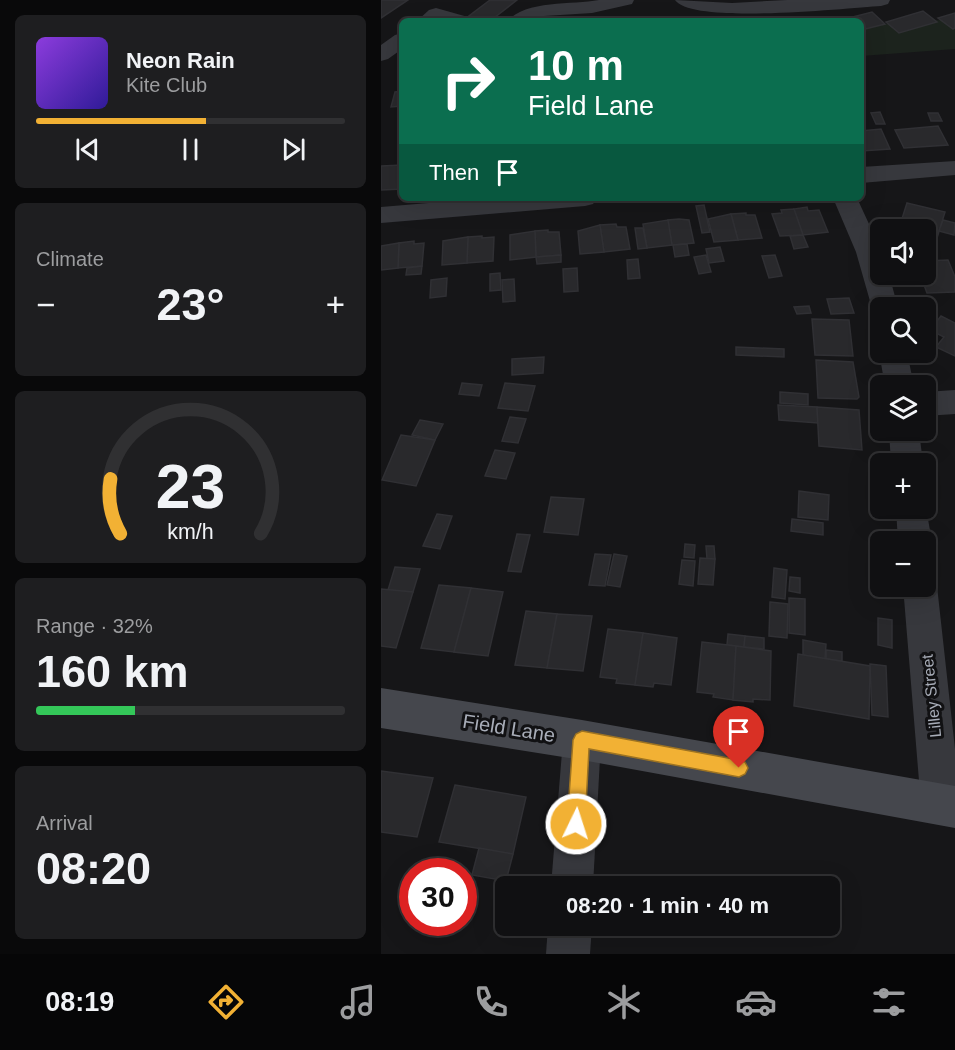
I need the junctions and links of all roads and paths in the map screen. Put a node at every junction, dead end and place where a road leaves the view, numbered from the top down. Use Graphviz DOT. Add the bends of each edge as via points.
graph roads {
  1 [pos="545,0"];
  2 [pos="625,0"];
  3 [pos="684,0"];
  4 [pos="881,0"];
  5 [pos="524,17"];
  6 [pos="431,18"];
  7 [pos="450,18"];
  8 [pos="399,41"];
  9 [pos="381,55"];
  10 [pos="955,168"];
  11 [pos="864,175"];
  12 [pos="549,201"];
  13 [pos="847,201"];
  14 [pos="381,215"];
  15 [pos="883,297"];
  16 [pos="955,402"];
  17 [pos="936,403"];
  18 [pos="921,597"];
  19 [pos="381,708"];
  20 [pos="582,740"];
  21 [pos="948,806"];
  22 [pos="573,876"];
  23 [pos="569,936"];
  24 [pos="568,954"];
  1 -- 5 [label="street"];
  2 -- 5 [label="street"];
  3 -- 4 [label="street" via="732,9"];
  6 -- 7 [label="street" via="436,14"];
  8 -- 9 [label="street"];
  10 -- 11 [label="street"];
  12 -- 14 [label="street"];
  13 -- 15 [label="street" via="864,235"];
  16 -- 17 [label="street"];
  18 -- 21 [label="street, Lilley Street"];
  19 -- 20 [label="street, Field Lane"];
  20 -- 21 [label="street, Field Lane"];
  20 -- 22 [label="street"];
  23 -- 24 [label="street"];
}
